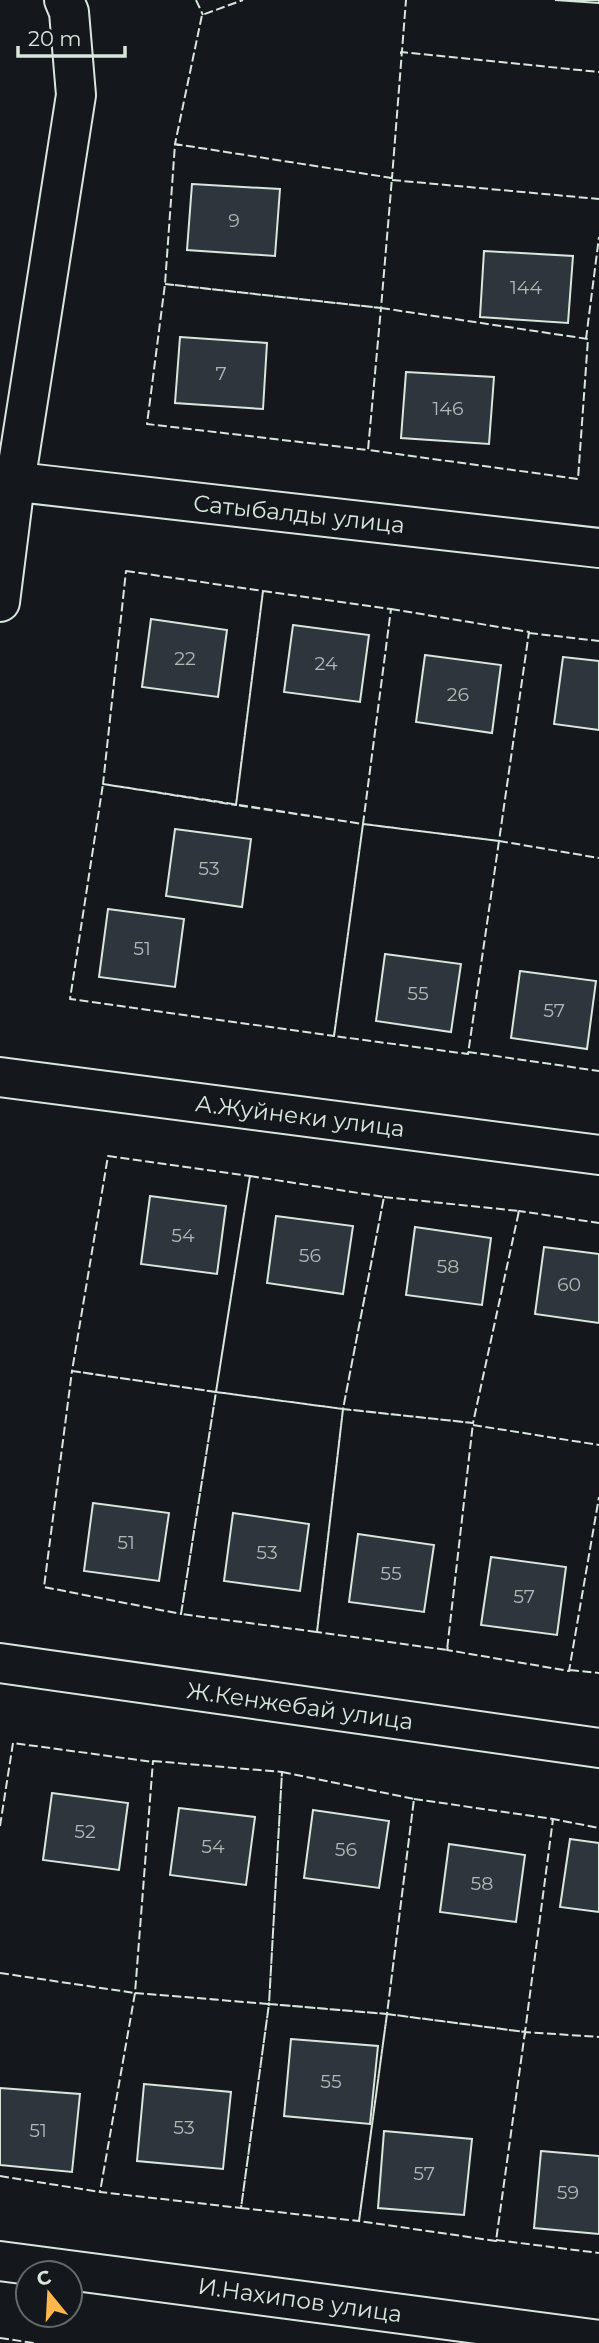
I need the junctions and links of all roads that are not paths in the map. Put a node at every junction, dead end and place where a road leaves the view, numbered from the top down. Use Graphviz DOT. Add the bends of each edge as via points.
graph roads {
  1 [pos="64,0"];
  2 [pos="8,481"];
  3 [pos="599,548"];
  4 [pos="0,602"];
  5 [pos="0,1077"];
  6 [pos="599,1155"];
  7 [pos="0,1663"];
  8 [pos="599,1748"];
  9 [pos="0,2261"];
  10 [pos="599,2340"];
  1 -- 2 [label="street" via="76,95"];
  2 -- 3 [label="street, Сатыбалды улица"];
  2 -- 4 [label="street"];
  5 -- 6 [label="street, А.Жуйнеки улица"];
  7 -- 8 [label="street, Ж.Кенжебай улица"];
  9 -- 10 [label="street, И.Нахипов улица"];
}
